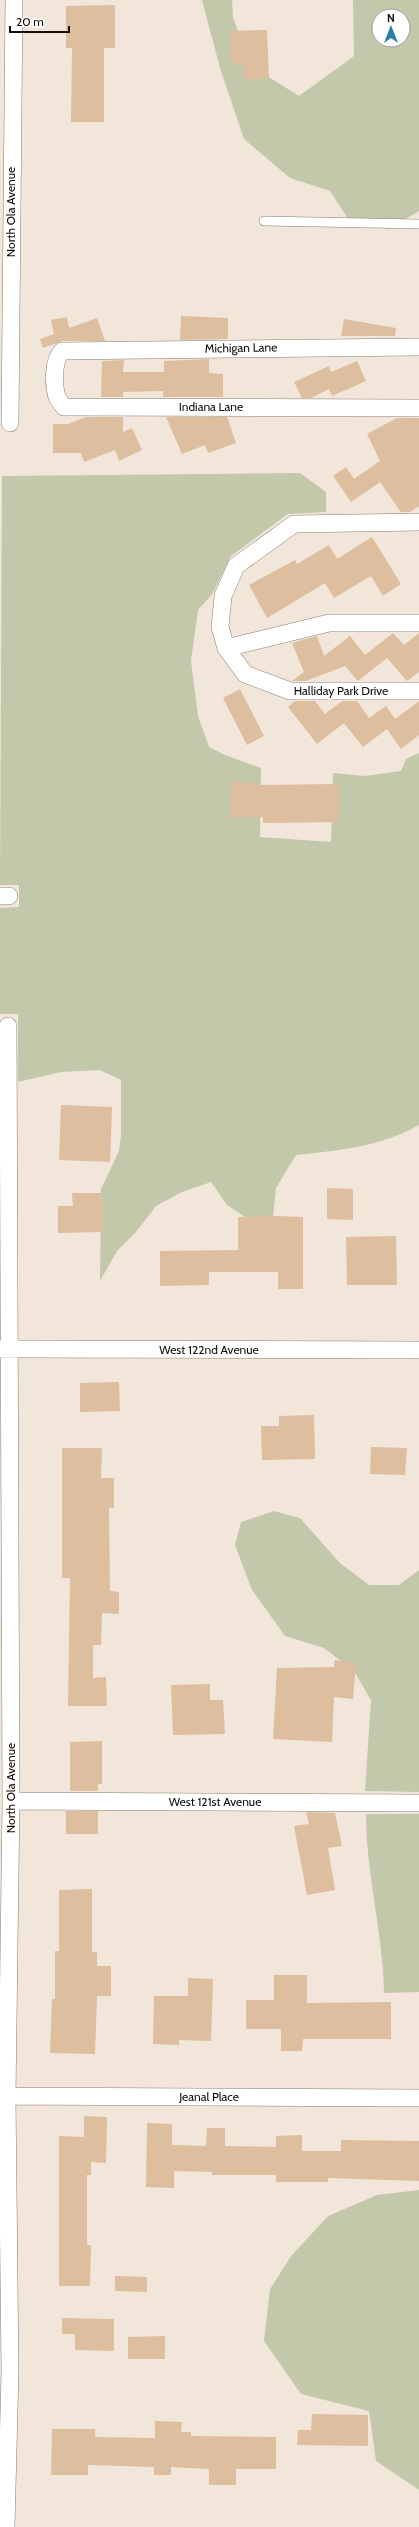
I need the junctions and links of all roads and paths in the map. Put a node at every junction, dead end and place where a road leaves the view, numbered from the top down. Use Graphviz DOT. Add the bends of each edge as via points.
graph roads {
  1 [pos="14,0"];
  2 [pos="6,150"];
  3 [pos="264,221"];
  4 [pos="419,224"];
  5 [pos="419,347"];
  6 [pos="62,351"];
  7 [pos="419,408"];
  8 [pos="10,424"];
  9 [pos="419,522"];
  10 [pos="419,623"];
  11 [pos="226,648"];
  12 [pos="419,691"];
  13 [pos="8,1026"];
  14 [pos="4,1349"];
  15 [pos="419,1350"];
  16 [pos="5,1687"];
  17 [pos="5,1766"];
  18 [pos="11,1802"];
  19 [pos="419,1803"];
  20 [pos="3,2096"];
  21 [pos="419,2098"];
  22 [pos="6,2527"];
  1 -- 2 [label="street, North Ola Avenue"];
  2 -- 8 [label="street, North Ola Avenue"];
  3 -- 4 [label="lane"];
  5 -- 6 [label="street, Michigan Lane"];
  6 -- 7 [label="street, Indiana Lane" via="57,356 55,370 57,397 64,406"];
  9 -- 11 [label="street, Halliday Park Drive" via="294,524 236,566 223,596 220,627"];
  10 -- 11 [label="street" via="329,623"];
  11 -- 12 [label="street, Halliday Park Drive" via="245,674 290,691"];
  13 -- 14 [label="street, North Ola Avenue"];
  14 -- 15 [label="street, West 122nd Avenue"];
  14 -- 16 [label="street, North Ola Avenue"];
  16 -- 17 [label="street, North Ola Avenue"];
  17 -- 18 [label="street, North Ola Avenue"];
  18 -- 19 [label="street, West 121st Avenue"];
  18 -- 20 [label="street, North Ola Avenue"];
  20 -- 21 [label="street, Jeanal Place"];
  20 -- 22 [label="street, North Ola Avenue" via="10,2371"];
}
